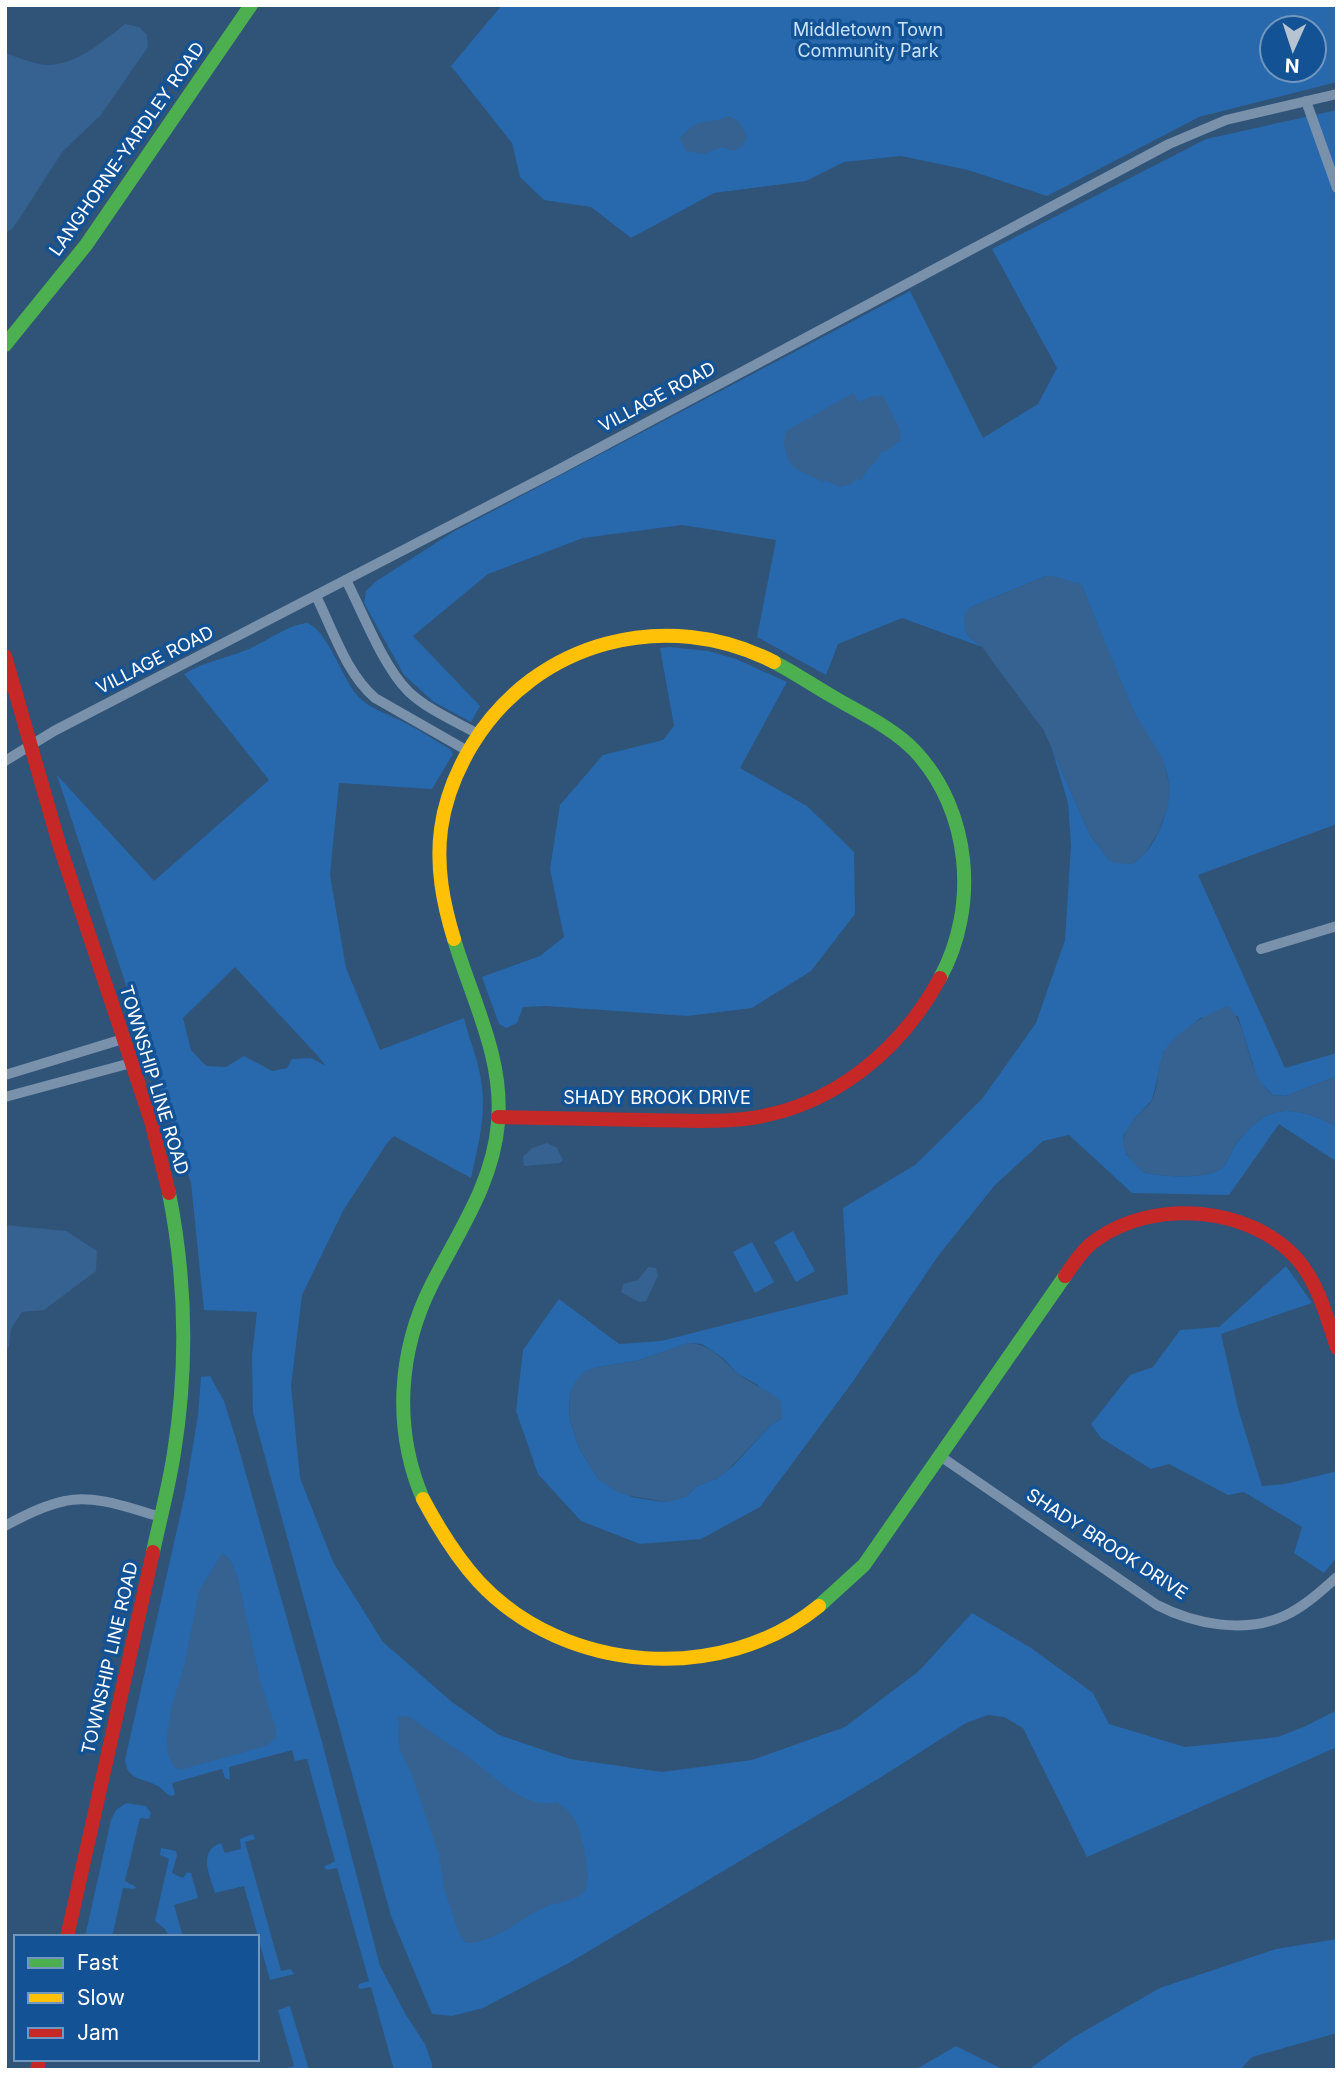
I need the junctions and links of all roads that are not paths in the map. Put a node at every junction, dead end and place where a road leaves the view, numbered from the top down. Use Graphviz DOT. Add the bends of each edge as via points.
graph roads {
  1 [pos="251,5"];
  2 [pos="1337,94"];
  3 [pos="1306,101"];
  4 [pos="1337,188"];
  5 [pos="29,315"];
  6 [pos="5,334"];
  7 [pos="5,345"];
  8 [pos="346,580"];
  9 [pos="316,596"];
  10 [pos="5,656"];
  11 [pos="478,734"];
  12 [pos="29,747"];
  13 [pos="466,750"];
  14 [pos="5,761"];
  15 [pos="1337,926"];
  16 [pos="1261,949"];
  17 [pos="123,1039"];
  18 [pos="131,1063"];
  19 [pos="5,1074"];
  20 [pos="5,1097"];
  21 [pos="498,1117"];
  22 [pos="1337,1348"];
  23 [pos="940,1455"];
  24 [pos="161,1517"];
  25 [pos="5,1527"];
  26 [pos="1337,1577"];
  27 [pos="67,1935"];
  1 -- 5 [label="street, LANGHORNE-YARDLEY ROAD" via="86,245"];
  2 -- 3 [label="street, VILLAGE ROAD"];
  3 -- 4 [label="street"];
  3 -- 8 [label="street, VILLAGE ROAD" via="1226,120 1169,144"];
  5 -- 6 [label="street"];
  5 -- 7 [label="street, LANGHORNE-YARDLEY ROAD"];
  8 -- 9 [label="street, VILLAGE ROAD"];
  8 -- 11 [label="street" via="402,685 430,708"];
  9 -- 12 [label="street, VILLAGE ROAD"];
  9 -- 13 [label="street" via="354,674 368,692"];
  10 -- 12 [label="street, TOWNSHIP LINE ROAD"];
  11 -- 13 [label="street, SHADY BROOK DRIVE"];
  11 -- 21 [label="street, SHADY BROOK DRIVE" via="527,682 562,659 593,647 634,638 689,636 733,643 764,656 896,734 922,759 944,793 959,831 965,872 961,920 944,971 919,1012 888,1049 849,1082 803,1106 757,1118"];
  12 -- 14 [label="street, VILLAGE ROAD"];
  12 -- 17 [label="street, TOWNSHIP LINE ROAD"];
  13 -- 21 [label="street, SHADY BROOK DRIVE" via="445,808 440,876 452,935 495,1061"];
  15 -- 16 [label="street"];
  17 -- 18 [label="street, TOWNSHIP LINE ROAD"];
  17 -- 19 [label="street"];
  18 -- 20 [label="street"];
  18 -- 24 [label="street, TOWNSHIP LINE ROAD" via="165,1175 183,1285 180,1419"];
  21 -- 23 [label="street, SHADY BROOK DRIVE" via="485,1185 417,1317 405,1358 402,1402 409,1459 427,1510 446,1544 496,1598 526,1621 611,1655 658,1660 733,1651 777,1635 840,1592"];
  22 -- 23 [label="street, SHADY BROOK DRIVE" via="1323,1302 1307,1272 1282,1245 1251,1226 1214,1215 1174,1213 1144,1219 1093,1242 1074,1263"];
  23 -- 26 [label="street, SHADY BROOK DRIVE" via="1176,1615 1199,1622 1256,1624 1309,1601"];
  24 -- 25 [label="street" via="75,1500 43,1508"];
  24 -- 27 [label="street, TOWNSHIP LINE ROAD"];
}
